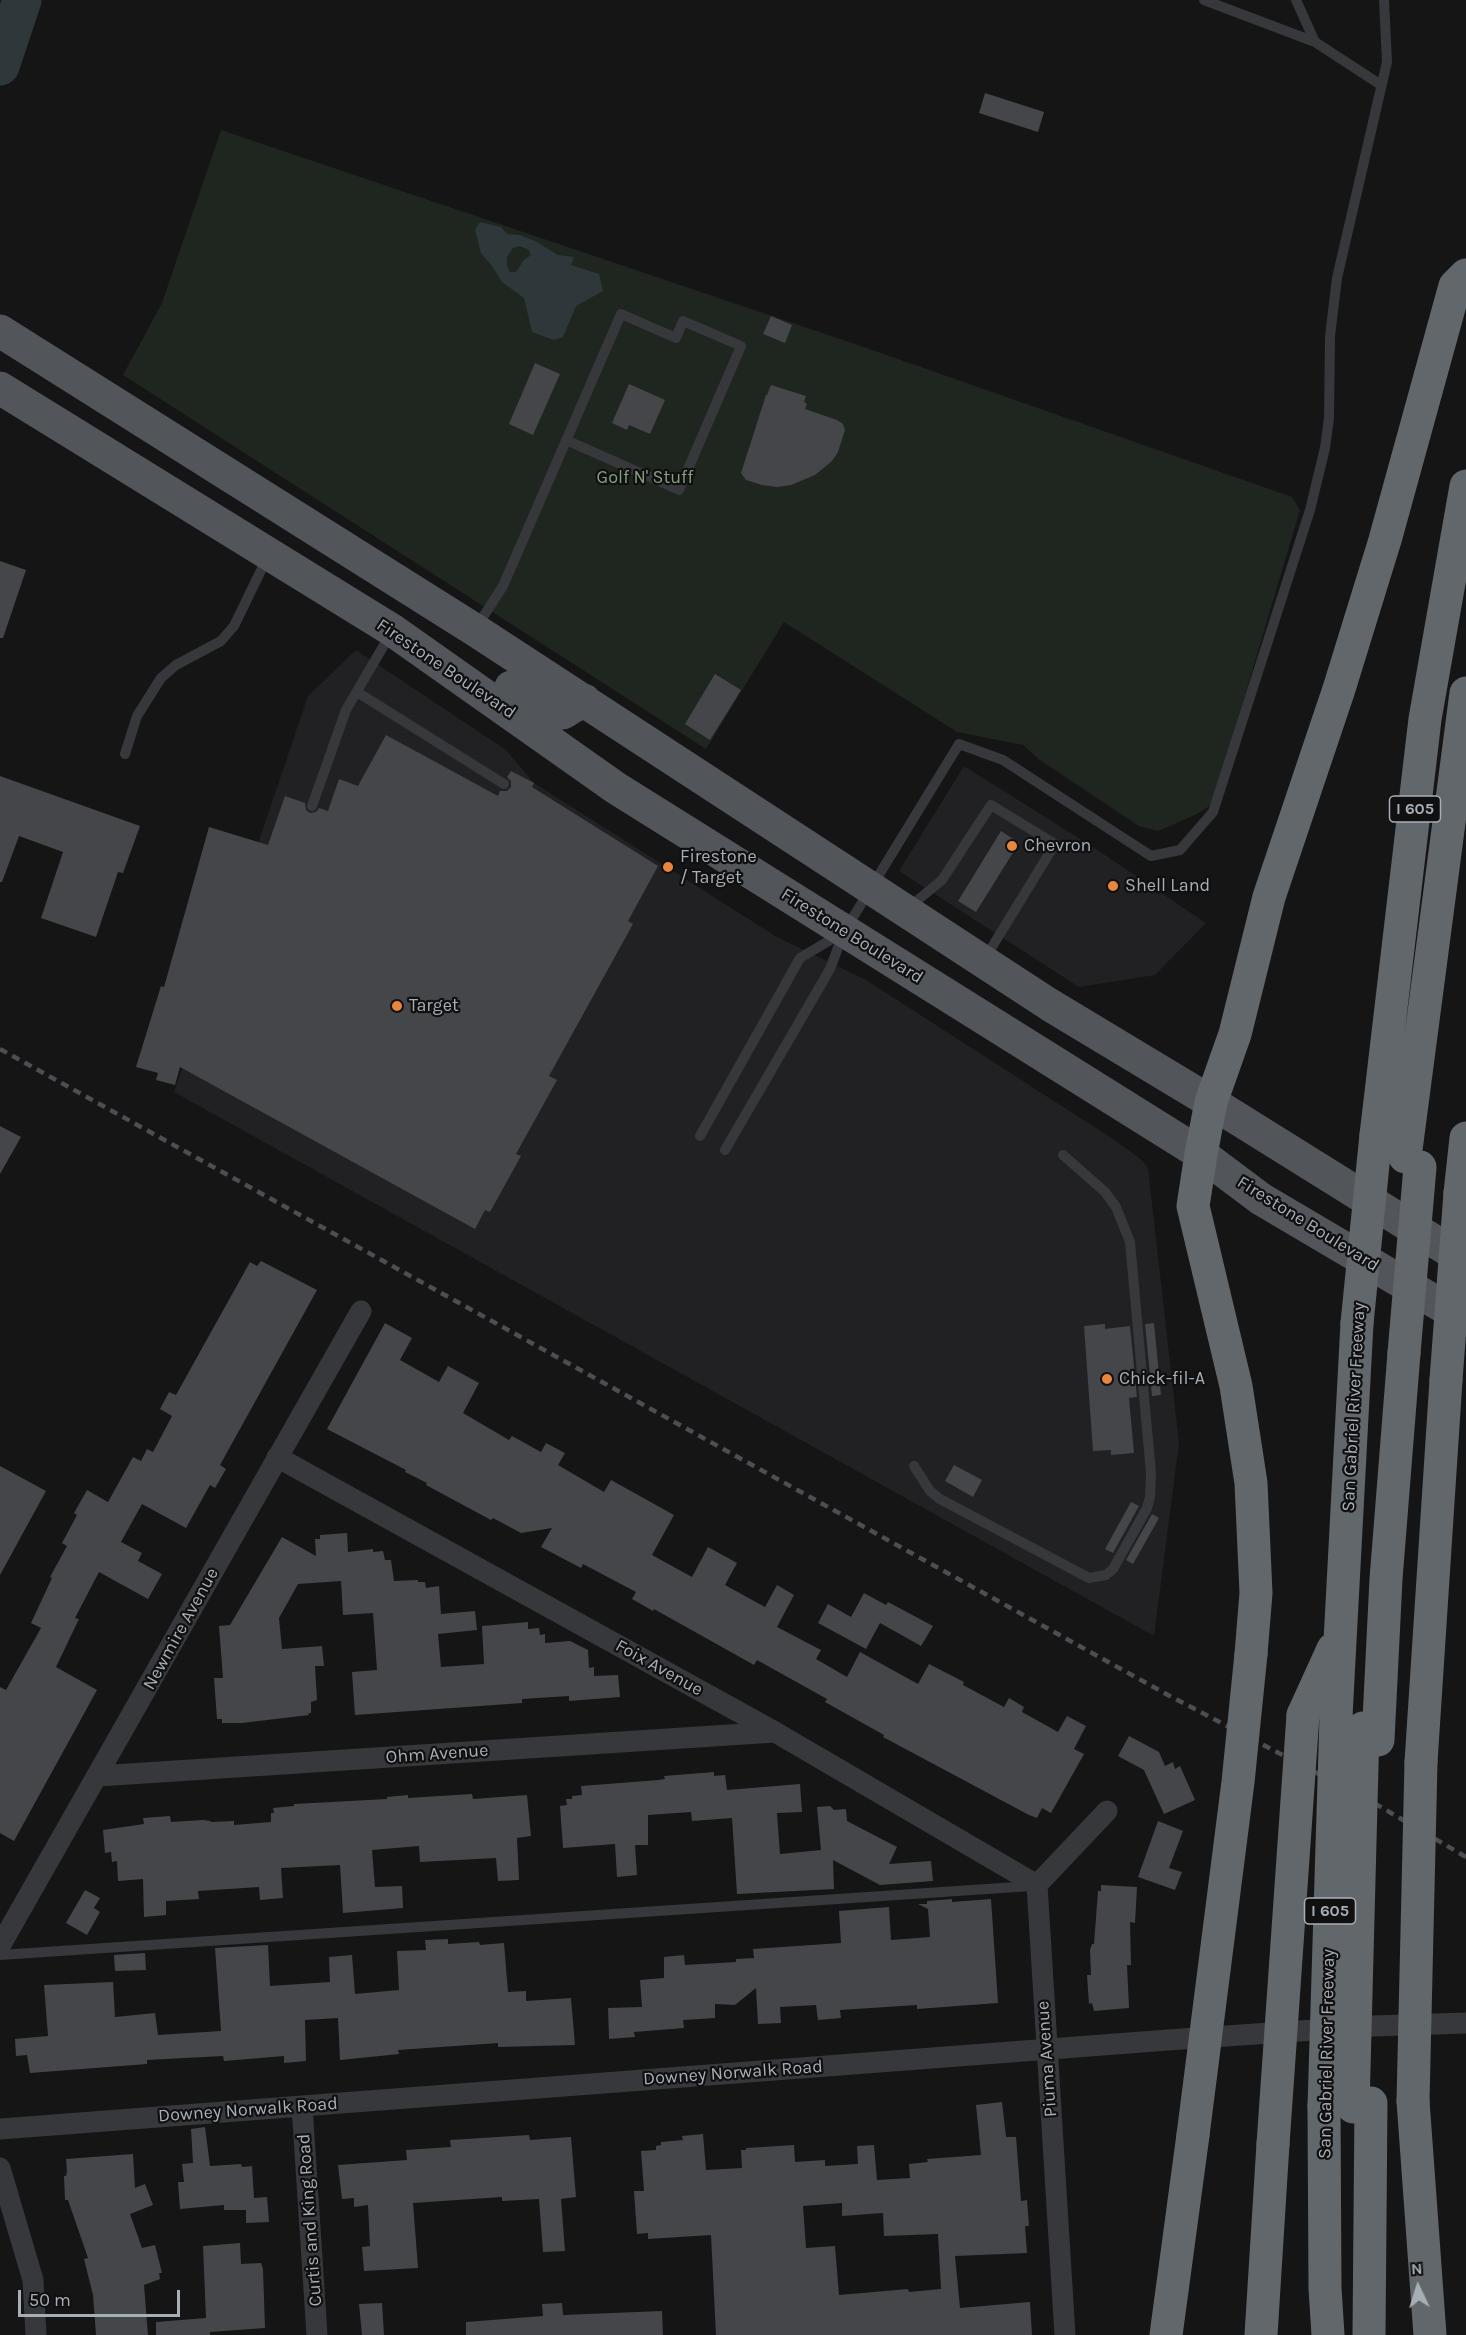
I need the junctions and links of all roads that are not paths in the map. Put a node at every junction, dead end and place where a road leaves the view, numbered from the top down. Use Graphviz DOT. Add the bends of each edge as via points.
graph roads {
  1 [pos="1204,0"];
  2 [pos="1296,0"];
  3 [pos="1384,0"];
  4 [pos="1315,42"];
  5 [pos="1381,85"];
  6 [pos="1466,275"];
  7 [pos="0,331"];
  8 [pos="8,393"];
  9 [pos="566,440"];
  10 [pos="1466,486"];
  11 [pos="269,555"];
  12 [pos="392,630"];
  13 [pos="475,630"];
  14 [pos="357,692"];
  15 [pos="1466,693"];
  16 [pos="584,700"];
  17 [pos="125,754"];
  18 [pos="504,784"];
  19 [pos="1466,789"];
  20 [pos="312,806"];
  21 [pos="872,887"];
  22 [pos="906,910"];
  23 [pos="844,932"];
  24 [pos="983,961"];
  25 [pos="1211,1102"];
  26 [pos="700,1136"];
  27 [pos="1466,1138"];
  28 [pos="725,1150"];
  29 [pos="1201,1154"];
  30 [pos="1063,1155"];
  31 [pos="1413,1162"];
  32 [pos="1466,1261"];
  33 [pos="361,1311"];
  34 [pos="1466,1320"];
  35 [pos="277,1457"];
  36 [pos="914,1466"];
  37 [pos="1341,1631"];
  38 [pos="1359,1728"];
  39 [pos="776,1732"];
  40 [pos="98,1776"];
  41 [pos="1107,1811"];
  42 [pos="1037,1885"];
  43 [pos="0,1946"];
  44 [pos="0,1955"];
  45 [pos="1466,2023"];
  46 [pos="1046,2049"];
  47 [pos="1413,2101"];
  48 [pos="302,2106"];
  49 [pos="1349,2106"];
  50 [pos="0,2129"];
  51 [pos="0,2168"];
  52 [pos="36,2335"];
  53 [pos="317,2335"];
  54 [pos="1065,2335"];
  55 [pos="1166,2335"];
  56 [pos="1261,2335"];
  57 [pos="1328,2335"];
  58 [pos="1369,2335"];
  59 [pos="1410,2335"];
  60 [pos="1430,2335"];
  1 -- 4 [label="lane"];
  2 -- 4 [label="lane"];
  3 -- 5 [label="lane" via="1387,62"];
  4 -- 5 [label="lane"];
  5 -- 21 [label="lane" via="1337,278 1325,448 1310,510 1213,812 1180,850 1151,856 1003,760 959,744"];
  6 -- 25 [label="highway" via="1455,286 1381,552 1269,897 1235,1034"];
  7 -- 13 [label="main road"];
  8 -- 11 [label="main road, Firestone Boulevard"];
  9 -- 9 [label="lane" via="621,314 676,338 683,321 741,346 679,490"];
  9 -- 13 [label="lane" via="503,586"];
  10 -- 37 [label="highway, San Gabriel River Freeway / I 605, bridge" via="1425,719 1376,1135 1357,1323"];
  11 -- 12 [label="main road, Firestone Boulevard"];
  11 -- 17 [label="lane" via="234,626 221,641 176,665 161,678 137,716"];
  12 -- 14 [label="lane"];
  12 -- 16 [label="main road" via="433,637 550,712 563,713"];
  12 -- 23 [label="main road, Firestone Boulevard" via="616,788"];
  13 -- 16 [label="main road"];
  14 -- 18 [label="lane"];
  14 -- 20 [label="lane" via="346,710"];
  15 -- 31 [label="highway"];
  16 -- 21 [label="main road"];
  19 -- 31 [label="highway"];
  21 -- 22 [label="main road"];
  21 -- 23 [label="lane"];
  22 -- 24 [label="main road"];
  22 -- 24 [label="lane" via="942,880 992,805 1055,844"];
  23 -- 26 [label="lane" via="801,958"];
  23 -- 28 [label="lane" via="830,969"];
  23 -- 29 [label="main road, Firestone Boulevard"];
  24 -- 25 [label="main road"];
  25 -- 29 [label="highway"];
  25 -- 32 [label="main road"];
  27 -- 47 [label="highway, bridge" via="1421,1762"];
  29 -- 34 [label="main road, Firestone Boulevard" via="1261,1199"];
  29 -- 55 [label="highway, bridge" via="1194,1206 1236,1386 1251,1483 1256,1593 1238,1782"];
  30 -- 36 [label="lane" via="1105,1192 1116,1207 1130,1242 1151,1473 1147,1508 1113,1569 1106,1575 1089,1578 940,1499"];
  31 -- 38 [label="highway"];
  33 -- 35 [label="street, Newmire Avenue"];
  35 -- 39 [label="street, Foix Avenue"];
  35 -- 40 [label="street, Newmire Avenue"];
  37 -- 38 [label="highway, San Gabriel River Freeway / I 605"];
  37 -- 56 [label="highway, bridge" via="1303,1715"];
  38 -- 49 [label="highway, San Gabriel River Freeway / I 605, bridge"];
  38 -- 49 [label="highway"];
  39 -- 40 [label="street, Ohm Avenue"];
  39 -- 42 [label="street, Foix Avenue"];
  40 -- 43 [label="street, Newmire Avenue"];
  41 -- 42 [label="street"];
  42 -- 44 [label="lane"];
  42 -- 46 [label="street, Piuma Avenue"];
  45 -- 46 [label="street, Downey Norwalk Road"];
  46 -- 48 [label="street, Downey Norwalk Road"];
  46 -- 54 [label="street, Piuma Avenue"];
  47 -- 59 [label="highway"];
  47 -- 60 [label="highway"];
  48 -- 50 [label="street, Downey Norwalk Road"];
  48 -- 53 [label="street, Curtis and King Road"];
  49 -- 57 [label="highway, San Gabriel River Freeway / I 605" via="1325,2288"];
  49 -- 58 [label="highway"];
  51 -- 52 [label="street" via="33,2280"];
}
